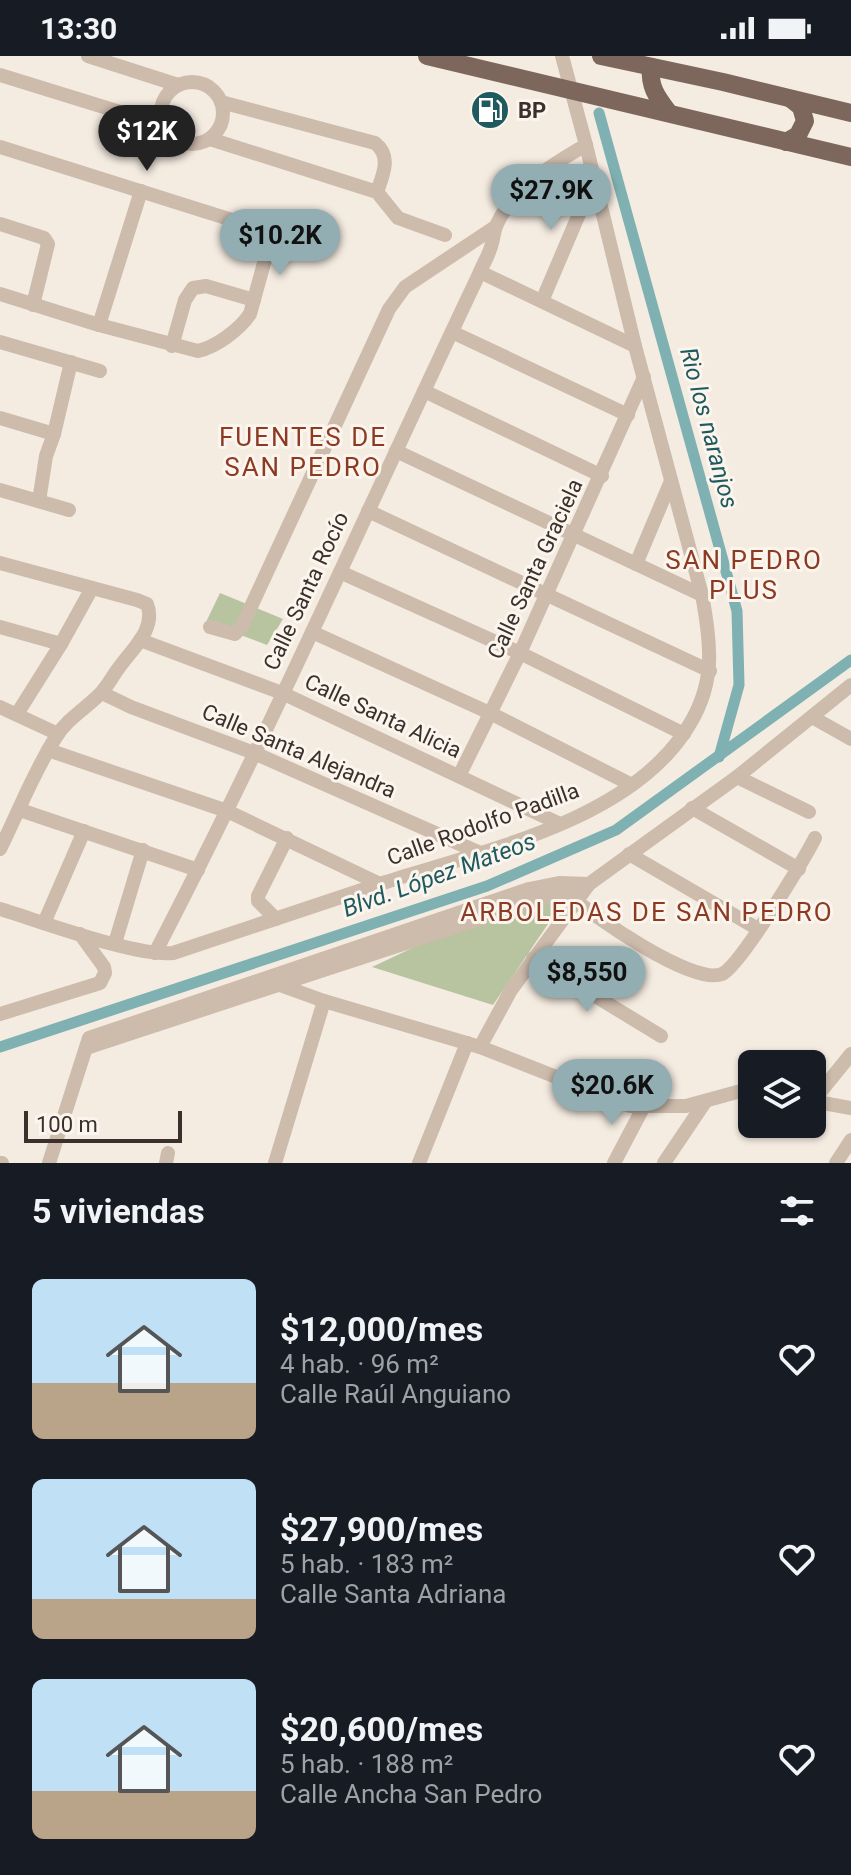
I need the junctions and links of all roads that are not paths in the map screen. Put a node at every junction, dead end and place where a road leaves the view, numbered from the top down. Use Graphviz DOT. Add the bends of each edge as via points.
graph roads {
  1 [pos="88,56"];
  2 [pos="427,56"];
  3 [pos="562,56"];
  4 [pos="673,56"];
  5 [pos="607,57"];
  6 [pos="647,60"];
  7 [pos="683,73"];
  8 [pos="0,75"];
  9 [pos="178,85"];
  10 [pos="571,89"];
  11 [pos="788,98"];
  12 [pos="221,102"];
  13 [pos="669,113"];
  14 [pos="851,113"];
  15 [pos="162,125"];
  16 [pos="210,139"];
  17 [pos="786,142"];
  18 [pos="586,145"];
  19 [pos="0,147"];
  20 [pos="851,157"];
  21 [pos="594,179"];
  22 [pos="141,191"];
  23 [pos="377,192"];
  24 [pos="0,224"];
  25 [pos="495,227"];
  26 [pos="445,235"];
  27 [pos="480,272"];
  28 [pos="0,294"];
  29 [pos="254,300"];
  30 [pos="542,301"];
  31 [pos="33,305"];
  32 [pos="99,325"];
  33 [pos="452,332"];
  34 [pos="0,342"];
  35 [pos="172,346"];
  36 [pos="635,346"];
  37 [pos="71,362"];
  38 [pos="100,371"];
  39 [pos="644,377"];
  40 [pos="424,391"];
  41 [pos="628,415"];
  42 [pos="0,418"];
  43 [pos="54,434"];
  44 [pos="396,451"];
  45 [pos="602,476"];
  46 [pos="671,481"];
  47 [pos="0,490"];
  48 [pos="39,501"];
  49 [pos="69,510"];
  50 [pos="368,511"];
  51 [pos="575,536"];
  52 [pos="0,563"];
  53 [pos="636,564"];
  54 [pos="340,572"];
  55 [pos="92,588"];
  56 [pos="548,595"];
  57 [pos="702,595"];
  58 [pos="0,627"];
  59 [pos="210,627"];
  60 [pos="312,632"];
  61 [pos="140,640"];
  62 [pos="61,644"];
  63 [pos="520,653"];
  64 [pos="710,671"];
  65 [pos="851,685"];
  66 [pos="102,693"];
  67 [pos="282,693"];
  68 [pos="0,707"];
  69 [pos="17,714"];
  70 [pos="492,714"];
  71 [pos="812,717"];
  72 [pos="58,734"];
  73 [pos="684,734"];
  74 [pos="851,739"];
  75 [pos="48,750"];
  76 [pos="254,753"];
  77 [pos="459,776"];
  78 [pos="737,777"];
  79 [pos="632,785"];
  80 [pos="692,808"];
  81 [pos="20,810"];
  82 [pos="227,811"];
  83 [pos="809,812"];
  84 [pos="558,823"];
  85 [pos="84,831"];
  86 [pos="287,838"];
  87 [pos="815,838"];
  88 [pos="0,849"];
  89 [pos="143,850"];
  90 [pos="478,852"];
  91 [pos="629,854"];
  92 [pos="799,869"];
  93 [pos="198,870"];
  94 [pos="380,884"];
  95 [pos="589,884"];
  96 [pos="576,901"];
  97 [pos="0,909"];
  98 [pos="276,919"];
  99 [pos="44,923"];
  100 [pos="758,929"];
  101 [pos="80,934"];
  102 [pos="115,943"];
  103 [pos="155,953"];
  104 [pos="533,958"];
  105 [pos="273,982"];
  106 [pos="324,1001"];
  107 [pos="2,1013"];
  108 [pos="661,1036"];
  109 [pos="473,1045"];
  110 [pos="851,1054"];
  111 [pos="826,1084"];
  112 [pos="738,1092"];
  113 [pos="705,1102"];
  114 [pos="826,1104"];
  115 [pos="643,1108"];
  116 [pos="851,1108"];
  117 [pos="851,1140"];
  118 [pos="49,1163"];
  119 [pos="275,1163"];
  120 [pos="419,1163"];
  121 [pos="614,1163"];
  122 [pos="664,1163"];
  123 [pos="836,1163"];
  1 -- 9 [label="street"];
  2 -- 10 [label="main road"];
  3 -- 10 [label="street, Calle Rodolfo Padilla"];
  4 -- 7 [label="main road"];
  5 -- 6 [label="main road"];
  6 -- 7 [label="main road"];
  6 -- 13 [label="main road" via="653,90"];
  7 -- 11 [label="main road"];
  8 -- 15 [label="street"];
  9 -- 12 [label="street" via="204,84"];
  9 -- 15 [label="street" via="164,97"];
  10 -- 13 [label="main road"];
  10 -- 18 [label="street, Calle Rodolfo Padilla"];
  11 -- 14 [label="main road"];
  11 -- 17 [label="main road" via="801,107 805,121 798,135"];
  12 -- 16 [label="street" via="220,126"];
  12 -- 23 [label="street" via="375,143 385,160"];
  13 -- 17 [label="main road"];
  15 -- 16 [label="street" via="183,143"];
  16 -- 23 [label="street"];
  17 -- 20 [label="main road"];
  18 -- 21 [label="street, Calle Rodolfo Padilla"];
  18 -- 25 [label="street, Calle Santa Rocío" via="520,191"];
  19 -- 22 [label="street"];
  21 -- 30 [label="street"];
  21 -- 36 [label="street, Calle Rodolfo Padilla"];
  22 -- 29 [label="street" via="264,230 269,245"];
  22 -- 32 [label="street"];
  23 -- 26 [label="street" via="398,218"];
  24 -- 31 [label="street" via="48,244"];
  25 -- 27 [label="street, Calle Santa Rocío"];
  25 -- 59 [label="street" via="397,297 242,626 235,634"];
  27 -- 30 [label="street"];
  27 -- 33 [label="street, Calle Santa Rocío"];
  28 -- 31 [label="street"];
  29 -- 35 [label="street" via="244,323 208,348"];
  29 -- 35 [label="street" via="206,286 193,288"];
  30 -- 36 [label="street"];
  31 -- 32 [label="street"];
  32 -- 35 [label="street"];
  33 -- 40 [label="street, Calle Santa Rocío"];
  33 -- 41 [label="street"];
  34 -- 37 [label="street"];
  36 -- 39 [label="street, Calle Rodolfo Padilla"];
  37 -- 38 [label="street"];
  37 -- 43 [label="street"];
  39 -- 41 [label="street, Calle Santa Graciela"];
  39 -- 46 [label="street, Calle Rodolfo Padilla"];
  40 -- 44 [label="street, Calle Santa Rocío"];
  40 -- 45 [label="street"];
  41 -- 45 [label="street, Calle Santa Graciela"];
  42 -- 43 [label="street"];
  43 -- 48 [label="street"];
  44 -- 50 [label="street, Calle Santa Rocío"];
  44 -- 51 [label="street"];
  45 -- 51 [label="street, Calle Santa Graciela"];
  46 -- 53 [label="street"];
  46 -- 57 [label="street, Calle Rodolfo Padilla"];
  47 -- 48 [label="street"];
  48 -- 49 [label="street"];
  50 -- 54 [label="street, Calle Santa Rocío"];
  50 -- 56 [label="street"];
  51 -- 53 [label="street"];
  51 -- 56 [label="street, Calle Santa Graciela"];
  52 -- 55 [label="street"];
  53 -- 57 [label="street"];
  54 -- 60 [label="street, Calle Santa Rocío"];
  54 -- 63 [label="street"];
  55 -- 61 [label="street" via="147,604 146,632"];
  55 -- 62 [label="street"];
  56 -- 63 [label="street, Calle Santa Graciela"];
  56 -- 64 [label="street"];
  57 -- 64 [label="street, Calle Rodolfo Padilla"];
  58 -- 62 [label="street"];
  60 -- 67 [label="street, Calle Santa Rocío"];
  60 -- 70 [label="street"];
  61 -- 66 [label="street"];
  61 -- 67 [label="street, Calle Santa Alicia"];
  62 -- 69 [label="street"];
  63 -- 70 [label="street, Calle Santa Graciela"];
  63 -- 73 [label="street"];
  64 -- 73 [label="street, Calle Rodolfo Padilla"];
  65 -- 71 [label="street"];
  66 -- 72 [label="street"];
  66 -- 76 [label="street, Calle Santa Alejandra"];
  67 -- 76 [label="street, Calle Santa Rocío"];
  67 -- 77 [label="street, Calle Santa Alicia"];
  68 -- 69 [label="street"];
  69 -- 72 [label="street"];
  70 -- 77 [label="street, Calle Santa Graciela"];
  70 -- 79 [label="street"];
  71 -- 74 [label="street"];
  71 -- 78 [label="street"];
  72 -- 75 [label="street"];
  73 -- 79 [label="street, Calle Rodolfo Padilla"];
  75 -- 81 [label="street"];
  75 -- 82 [label="street"];
  76 -- 82 [label="street, Calle Santa Rocío"];
  76 -- 90 [label="street, Calle Santa Alejandra"];
  77 -- 84 [label="street, Calle Santa Alicia"];
  78 -- 80 [label="street"];
  78 -- 83 [label="street"];
  79 -- 84 [label="street, Calle Rodolfo Padilla"];
  80 -- 91 [label="street"];
  80 -- 92 [label="street"];
  81 -- 85 [label="street"];
  81 -- 88 [label="street"];
  82 -- 86 [label="street"];
  82 -- 93 [label="street, Calle Santa Rocío"];
  84 -- 90 [label="street, Calle Rodolfo Padilla"];
  85 -- 89 [label="street"];
  85 -- 99 [label="street"];
  86 -- 94 [label="street"];
  86 -- 98 [label="street" via="258,896"];
  87 -- 92 [label="street"];
  89 -- 93 [label="street"];
  89 -- 102 [label="street"];
  90 -- 94 [label="street, Calle Rodolfo Padilla"];
  91 -- 95 [label="street"];
  91 -- 100 [label="street"];
  92 -- 100 [label="street"];
  93 -- 103 [label="street, Calle Santa Rocío"];
  94 -- 98 [label="street, Calle Rodolfo Padilla"];
  95 -- 96 [label="street"];
  95 -- 105 [label="street" via="529,889"];
  96 -- 100 [label="street" via="622,934 707,976 727,972"];
  96 -- 104 [label="street"];
  96 -- 105 [label="street" via="558,893"];
  97 -- 99 [label="street"];
  98 -- 103 [label="street, Calle Rodolfo Padilla" via="173,953"];
  99 -- 101 [label="street"];
  101 -- 102 [label="street"];
  101 -- 107 [label="street" via="104,967 100,983"];
  102 -- 103 [label="street"];
  104 -- 108 [label="street"];
  104 -- 109 [label="street"];
  105 -- 106 [label="street"];
  105 -- 118 [label="street" via="88,1043"];
  106 -- 109 [label="street"];
  106 -- 119 [label="street"];
  109 -- 115 [label="street"];
  109 -- 120 [label="street"];
  110 -- 111 [label="street"];
  112 -- 113 [label="street"];
  113 -- 115 [label="street"];
  113 -- 122 [label="street"];
  114 -- 116 [label="street"];
  115 -- 121 [label="street"];
  117 -- 123 [label="street"];
}
